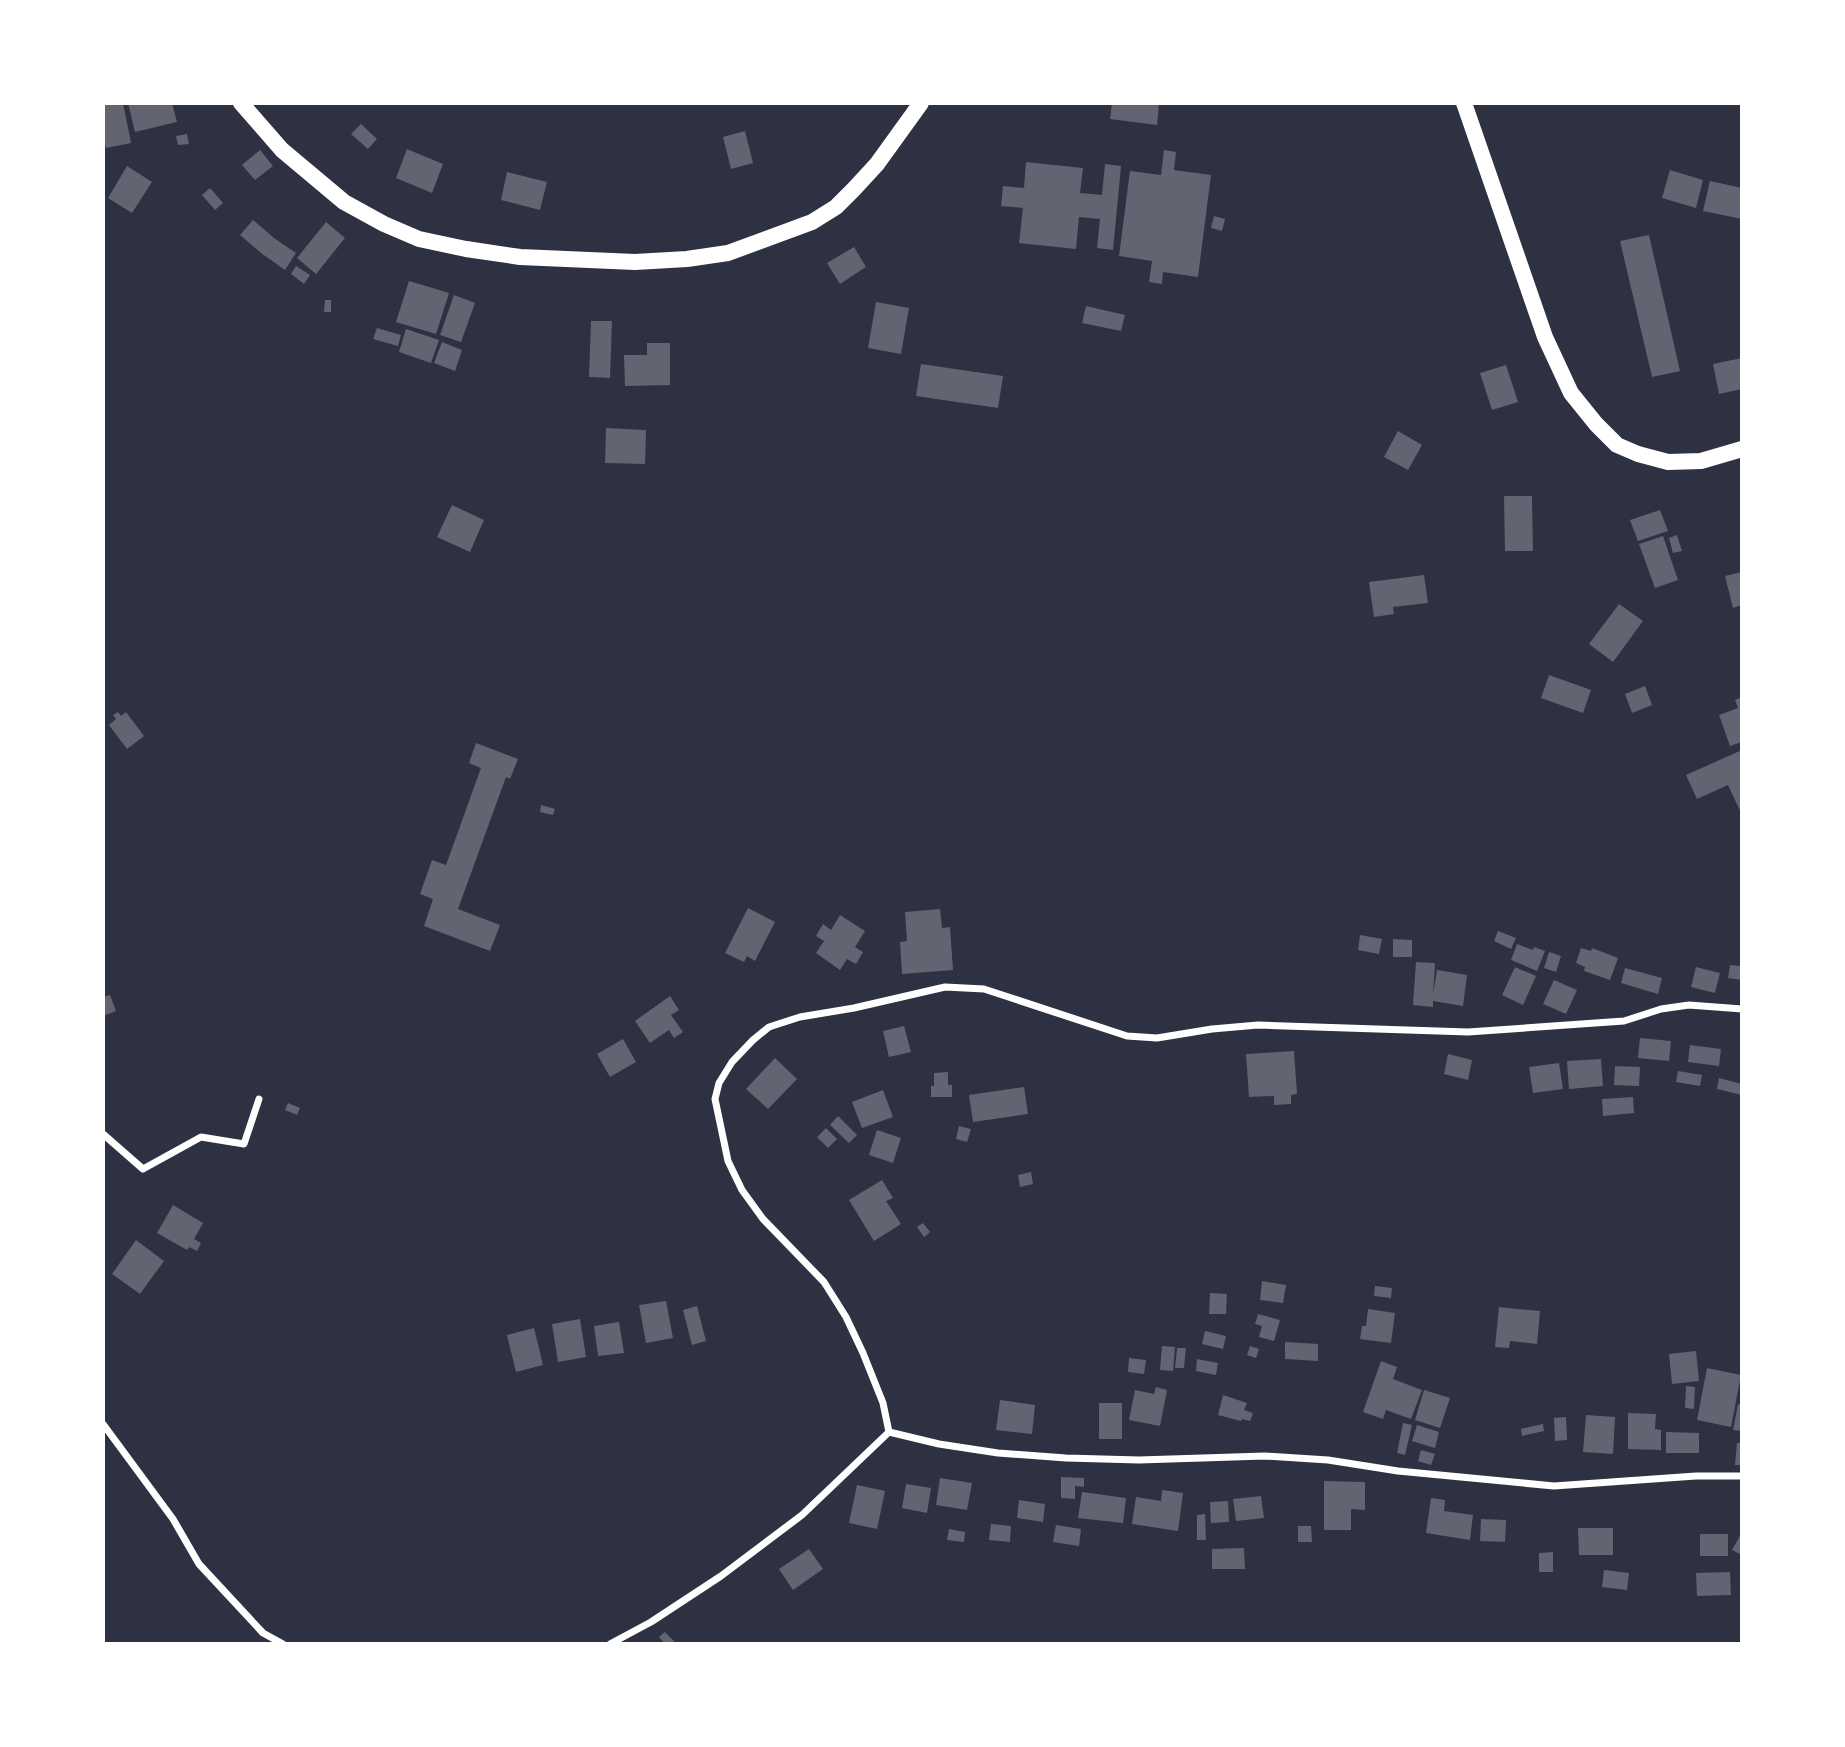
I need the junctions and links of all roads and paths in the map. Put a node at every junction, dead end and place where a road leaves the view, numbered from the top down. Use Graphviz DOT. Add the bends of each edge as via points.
graph roads {
  1 [pos="241,103"];
  2 [pos="921,103"];
  3 [pos="1464,103"];
  4 [pos="1742,449"];
  5 [pos="1742,1009"];
  6 [pos="259,1099"];
  7 [pos="103,1134"];
  8 [pos="103,1424"];
  9 [pos="889,1432"];
  10 [pos="1742,1476"];
  11 [pos="284,1644"];
  12 [pos="610,1644"];
  1 -- 2 [label="highway" via="282,150 336,195 419,239 520,257 635,262 728,253 813,222 854,189"];
  3 -- 4 [label="highway" via="1545,337 1571,393 1595,424 1617,445 1668,461 1701,461"];
  5 -- 9 [label="street" via="1689,1005 1624,1021 1468,1032 1258,1025 1157,1038 1127,1036 984,989 945,987 769,1027 733,1062 719,1083 715,1099 729,1161 763,1219 824,1282 846,1317 883,1403"];
  6 -- 7 [label="street" via="244,1144 201,1137 143,1169"];
  8 -- 11 [label="street" via="173,1519 199,1564 262,1633"];
  9 -- 10 [label="street" via="998,1454 1139,1460 1265,1456 1554,1486"];
  9 -- 12 [label="street" via="792,1523 721,1576"];
}
